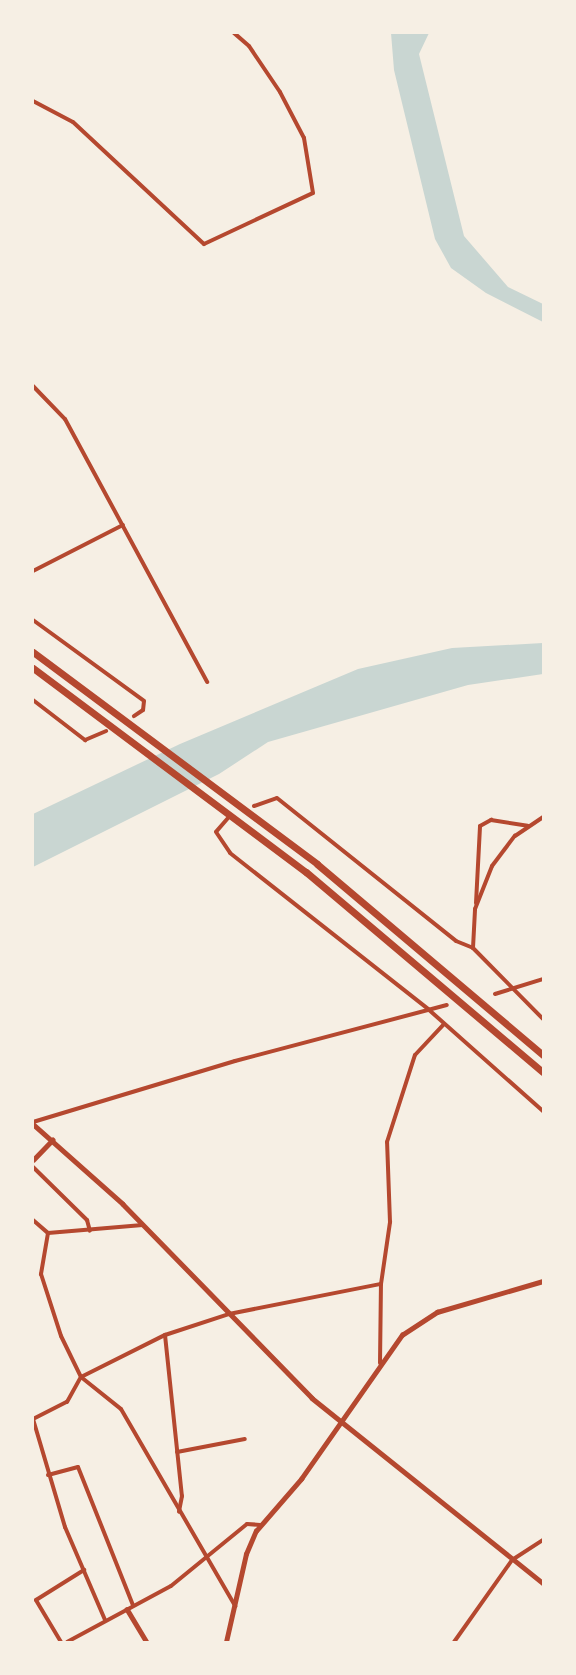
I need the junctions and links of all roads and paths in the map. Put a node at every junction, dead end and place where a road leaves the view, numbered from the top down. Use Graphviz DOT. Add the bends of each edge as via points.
graph roads {
  1 [pos="234,33"];
  2 [pos="33,101"];
  3 [pos="33,386"];
  4 [pos="123,525"];
  5 [pos="33,572"];
  6 [pos="33,620"];
  7 [pos="33,652"];
  8 [pos="33,668"];
  9 [pos="207,682"];
  10 [pos="33,700"];
  11 [pos="132,720"];
  12 [pos="106,731"];
  13 [pos="254,806"];
  14 [pos="229,816"];
  15 [pos="543,817"];
  16 [pos="528,826"];
  17 [pos="475,909"];
  18 [pos="473,948"];
  19 [pos="543,979"];
  20 [pos="512,990"];
  21 [pos="495,994"];
  22 [pos="447,1005"];
  23 [pos="428,1009"];
  24 [pos="543,1019"];
  25 [pos="444,1024"];
  26 [pos="543,1055"];
  27 [pos="543,1072"];
  28 [pos="543,1111"];
  29 [pos="33,1123"];
  30 [pos="52,1140"];
  31 [pos="33,1160"];
  32 [pos="33,1167"];
  33 [pos="33,1220"];
  34 [pos="143,1225"];
  35 [pos="90,1231"];
  36 [pos="48,1233"];
  37 [pos="33,1274"];
  38 [pos="41,1274"];
  39 [pos="543,1281"];
  40 [pos="381,1284"];
  41 [pos="229,1314"];
  42 [pos="165,1335"];
  43 [pos="380,1363"];
  44 [pos="81,1377"];
  45 [pos="33,1419"];
  46 [pos="340,1421"];
  47 [pos="245,1439"];
  48 [pos="177,1452"];
  49 [pos="48,1475"];
  50 [pos="179,1512"];
  51 [pos="260,1525"];
  52 [pos="543,1540"];
  53 [pos="207,1558"];
  54 [pos="512,1560"];
  55 [pos="84,1570"];
  56 [pos="543,1583"];
  57 [pos="133,1605"];
  58 [pos="236,1606"];
  59 [pos="127,1609"];
  60 [pos="105,1620"];
  61 [pos="62,1642"];
  62 [pos="67,1642"];
  63 [pos="147,1642"];
  64 [pos="226,1642"];
  65 [pos="454,1642"];
  1 -- 2 [label="street" via="249,46 280,92 304,138 313,193 204,244 73,122"];
  3 -- 4 [label="street" via="65,419"];
  4 -- 5 [label="street"];
  4 -- 9 [label="street"];
  6 -- 11 [label="street" via="144,701 143,710"];
  7 -- 11 [label="highway"];
  8 -- 14 [label="highway"];
  10 -- 12 [label="street" via="85,740"];
  11 -- 26 [label="highway" via="380,914"];
  13 -- 18 [label="street" via="278,798 456,941"];
  14 -- 23 [label="street" via="216,832 230,853"];
  14 -- 27 [label="highway" via="372,924"];
  15 -- 16 [label="street"];
  16 -- 17 [label="street" via="492,866"];
  16 -- 17 [label="street" via="491,820 480,826"];
  17 -- 18 [label="street"];
  18 -- 20 [label="street"];
  19 -- 20 [label="street"];
  20 -- 21 [label="street"];
  20 -- 24 [label="street"];
  22 -- 23 [label="street"];
  23 -- 25 [label="street"];
  23 -- 29 [label="street" via="235,1061"];
  25 -- 28 [label="street"];
  25 -- 40 [label="street" via="415,1055 387,1142 389,1243"];
  29 -- 30 [label="street"];
  30 -- 31 [label="street"];
  30 -- 34 [label="street"];
  32 -- 35 [label="street" via="87,1220"];
  33 -- 36 [label="street"];
  34 -- 35 [label="street"];
  34 -- 41 [label="street"];
  35 -- 36 [label="street"];
  36 -- 38 [label="street"];
  37 -- 38 [label="street"];
  38 -- 44 [label="street" via="61,1336"];
  39 -- 43 [label="street" via="421,1320 402,1335"];
  40 -- 41 [label="street"];
  40 -- 43 [label="street"];
  41 -- 42 [label="street"];
  41 -- 46 [label="street"];
  42 -- 44 [label="street"];
  42 -- 48 [label="street"];
  43 -- 46 [label="street"];
  44 -- 45 [label="street" via="67,1402"];
  44 -- 50 [label="street" via="120,1409"];
  45 -- 49 [label="street"];
  46 -- 51 [label="street" via="301,1479"];
  46 -- 54 [label="street"];
  47 -- 48 [label="street"];
  48 -- 50 [label="street" via="182,1496"];
  49 -- 55 [label="street"];
  49 -- 57 [label="street" via="78,1467"];
  50 -- 53 [label="street"];
  51 -- 53 [label="street" via="248,1524"];
  51 -- 58 [label="street" via="246,1554"];
  52 -- 54 [label="street"];
  53 -- 57 [label="street" via="171,1586"];
  53 -- 58 [label="street"];
  54 -- 56 [label="street"];
  54 -- 65 [label="street"];
  55 -- 60 [label="street"];
  55 -- 61 [label="street" via="36,1600"];
  57 -- 59 [label="street"];
  58 -- 64 [label="street"];
  59 -- 60 [label="street"];
  59 -- 63 [label="street"];
  60 -- 62 [label="street"];
}
